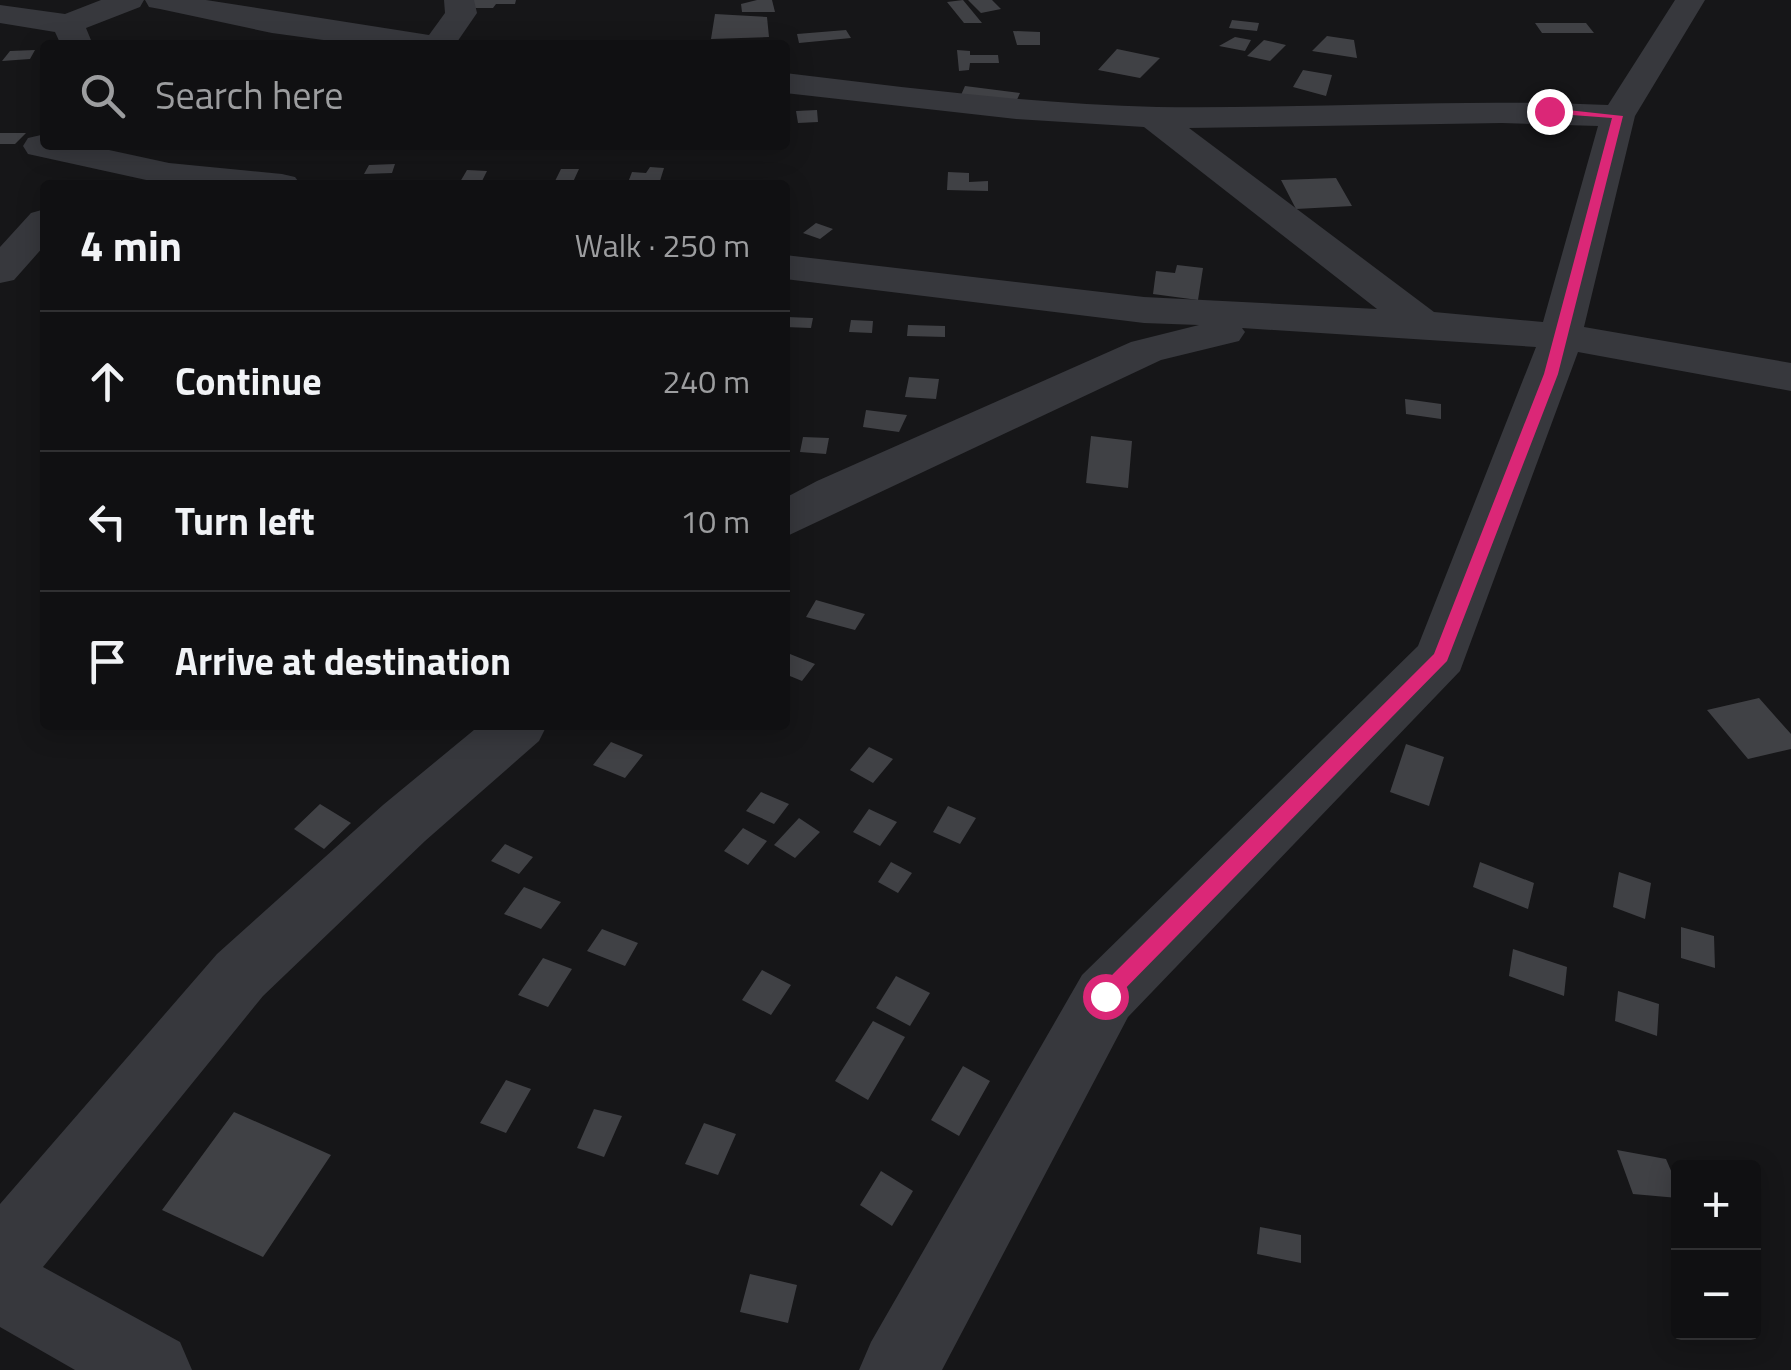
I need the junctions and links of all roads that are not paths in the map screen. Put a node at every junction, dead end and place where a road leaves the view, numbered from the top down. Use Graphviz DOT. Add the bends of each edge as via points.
graph roads {
  1 [pos="129,0"];
  2 [pos="160,0"];
  3 [pos="318,0"];
  4 [pos="459,0"];
  5 [pos="1690,0"];
  6 [pos="214,11"];
  7 [pos="0,14"];
  8 [pos="331,31"];
  9 [pos="73,34"];
  10 [pos="394,40"];
  11 [pos="442,40"];
  12 [pos="790,84"];
  13 [pos="1153,116"];
  14 [pos="1618,116"];
  15 [pos="38,145"];
  16 [pos="61,150"];
  17 [pos="49,180"];
  18 [pos="231,180"];
  19 [pos="40,227"];
  20 [pos="790,269"];
  21 [pos="0,271"];
  22 [pos="1285,317"];
  23 [pos="1423,324"];
  24 [pos="1560,336"];
  25 [pos="1791,377"];
  26 [pos="790,517"];
  27 [pos="513,730"];
  28 [pos="0,1262"];
  29 [pos="0,1285"];
  30 [pos="913,1360"];
  31 [pos="152,1370"];
  1 -- 9 [label="street"];
  2 -- 6 [label="street"];
  3 -- 6 [label="street"];
  3 -- 8 [label="street"];
  4 -- 11 [label="street" via="461,12"];
  5 -- 14 [label="street"];
  6 -- 8 [label="street"];
  7 -- 9 [label="street"];
  8 -- 10 [label="street"];
  12 -- 13 [label="street"];
  13 -- 14 [label="street"];
  13 -- 23 [label="street"];
  14 -- 24 [label="street"];
  15 -- 17 [label="street"];
  16 -- 18 [label="street"];
  19 -- 21 [label="street"];
  20 -- 22 [label="street" via="1144,310"];
  22 -- 23 [label="street"];
  22 -- 26 [label="street" via="1146,351"];
  23 -- 24 [label="street"];
  24 -- 25 [label="street"];
  24 -- 30 [label="street" via="1441,657 1105,996"];
  27 -- 28 [label="street" via="240,975"];
  29 -- 31 [label="street"];
}
